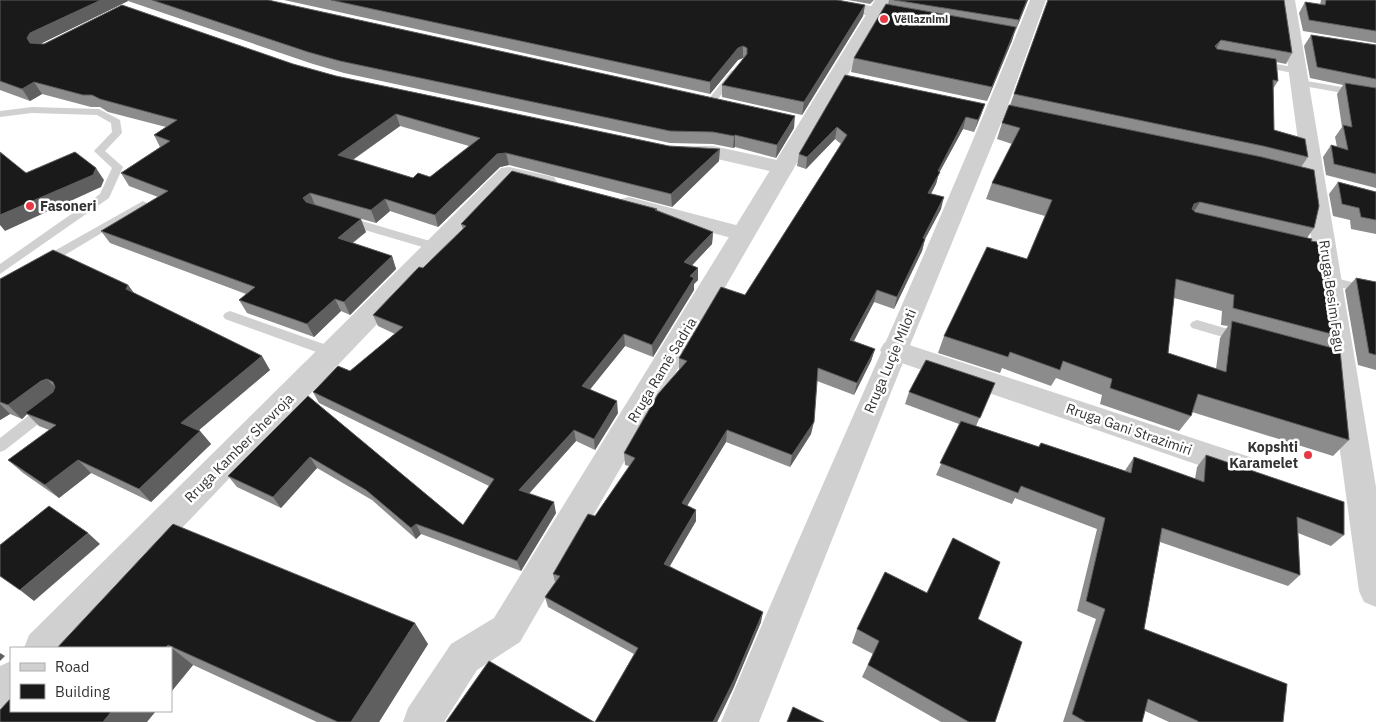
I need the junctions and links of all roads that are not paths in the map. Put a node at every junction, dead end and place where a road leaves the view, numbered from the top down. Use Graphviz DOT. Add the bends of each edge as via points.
graph roads {
  1 [pos="812,0"];
  2 [pos="1038,0"];
  3 [pos="1288,0"];
  4 [pos="882,8"];
  5 [pos="742,63"];
  6 [pos="1252,63"];
  7 [pos="1300,77"];
  8 [pos="1376,96"];
  9 [pos="691,98"];
  10 [pos="711,102"];
  11 [pos="729,106"];
  12 [pos="0,114"];
  13 [pos="670,151"];
  14 [pos="783,168"];
  15 [pos="574,190"];
  16 [pos="602,197"];
  17 [pos="143,204"];
  18 [pos="335,217"];
  19 [pos="743,234"];
  20 [pos="436,247"];
  21 [pos="1322,263"];
  22 [pos="33,268"];
  23 [pos="0,270"];
  24 [pos="1376,292"];
  25 [pos="230,316"];
  26 [pos="1197,326"];
  27 [pos="1255,341"];
  28 [pos="894,350"];
  29 [pos="333,353"];
  30 [pos="59,400"];
  31 [pos="0,446"];
  32 [pos="1270,477"];
  33 [pos="1336,499"];
  34 [pos="1364,508"];
  35 [pos="1376,591"];
  36 [pos="43,647"];
  37 [pos="10,681"];
  38 [pos="0,691"];
  39 [pos="422,722"];
  40 [pos="740,722"];
  1 -- 4 [label="street"];
  2 -- 28 [label="street, Rruga Luçie Miloti" via="1018,37 996,111"];
  3 -- 7 [label="street, Rruga Besim Fagu" via="1302,38"];
  4 -- 14 [label="street, Rruga Ramë Sadria" via="846,79 800,122"];
  5 -- 10 [label="lane"];
  6 -- 7 [label="lane"];
  7 -- 8 [label="lane"];
  7 -- 21 [label="street, Rruga Besim Fagu" via="1318,182"];
  9 -- 10 [label="street"];
  10 -- 11 [label="street"];
  12 -- 23 [label="lane" via="32,110 99,112 116,122 117,133 99,150 118,166 105,196"];
  13 -- 14 [label="street" via="713,152"];
  14 -- 19 [label="street, Rruga Ramë Sadria"];
  15 -- 20 [label="street, Rruga Kamber Shevroja" via="508,173"];
  16 -- 19 [label="street"];
  17 -- 22 [label="lane"];
  18 -- 20 [label="lane"];
  19 -- 39 [label="street, Rruga Ramë Sadria" via="507,630 464,657"];
  20 -- 29 [label="street, Rruga Kamber Shevroja"];
  21 -- 24 [label="lane"];
  21 -- 34 [label="street, Rruga Besim Fagu" via="1333,361"];
  25 -- 29 [label="lane"];
  26 -- 27 [label="lane"];
  28 -- 32 [label="street, Rruga Gani Strazimiri"];
  28 -- 40 [label="street, Rruga Luçie Miloti"];
  29 -- 36 [label="street, Rruga Kamber Shevroja"];
  30 -- 31 [label="lane"];
  33 -- 34 [label="street"];
  34 -- 35 [label="street, Rruga Besim Fagu"];
  37 -- 38 [label="street"];
}
